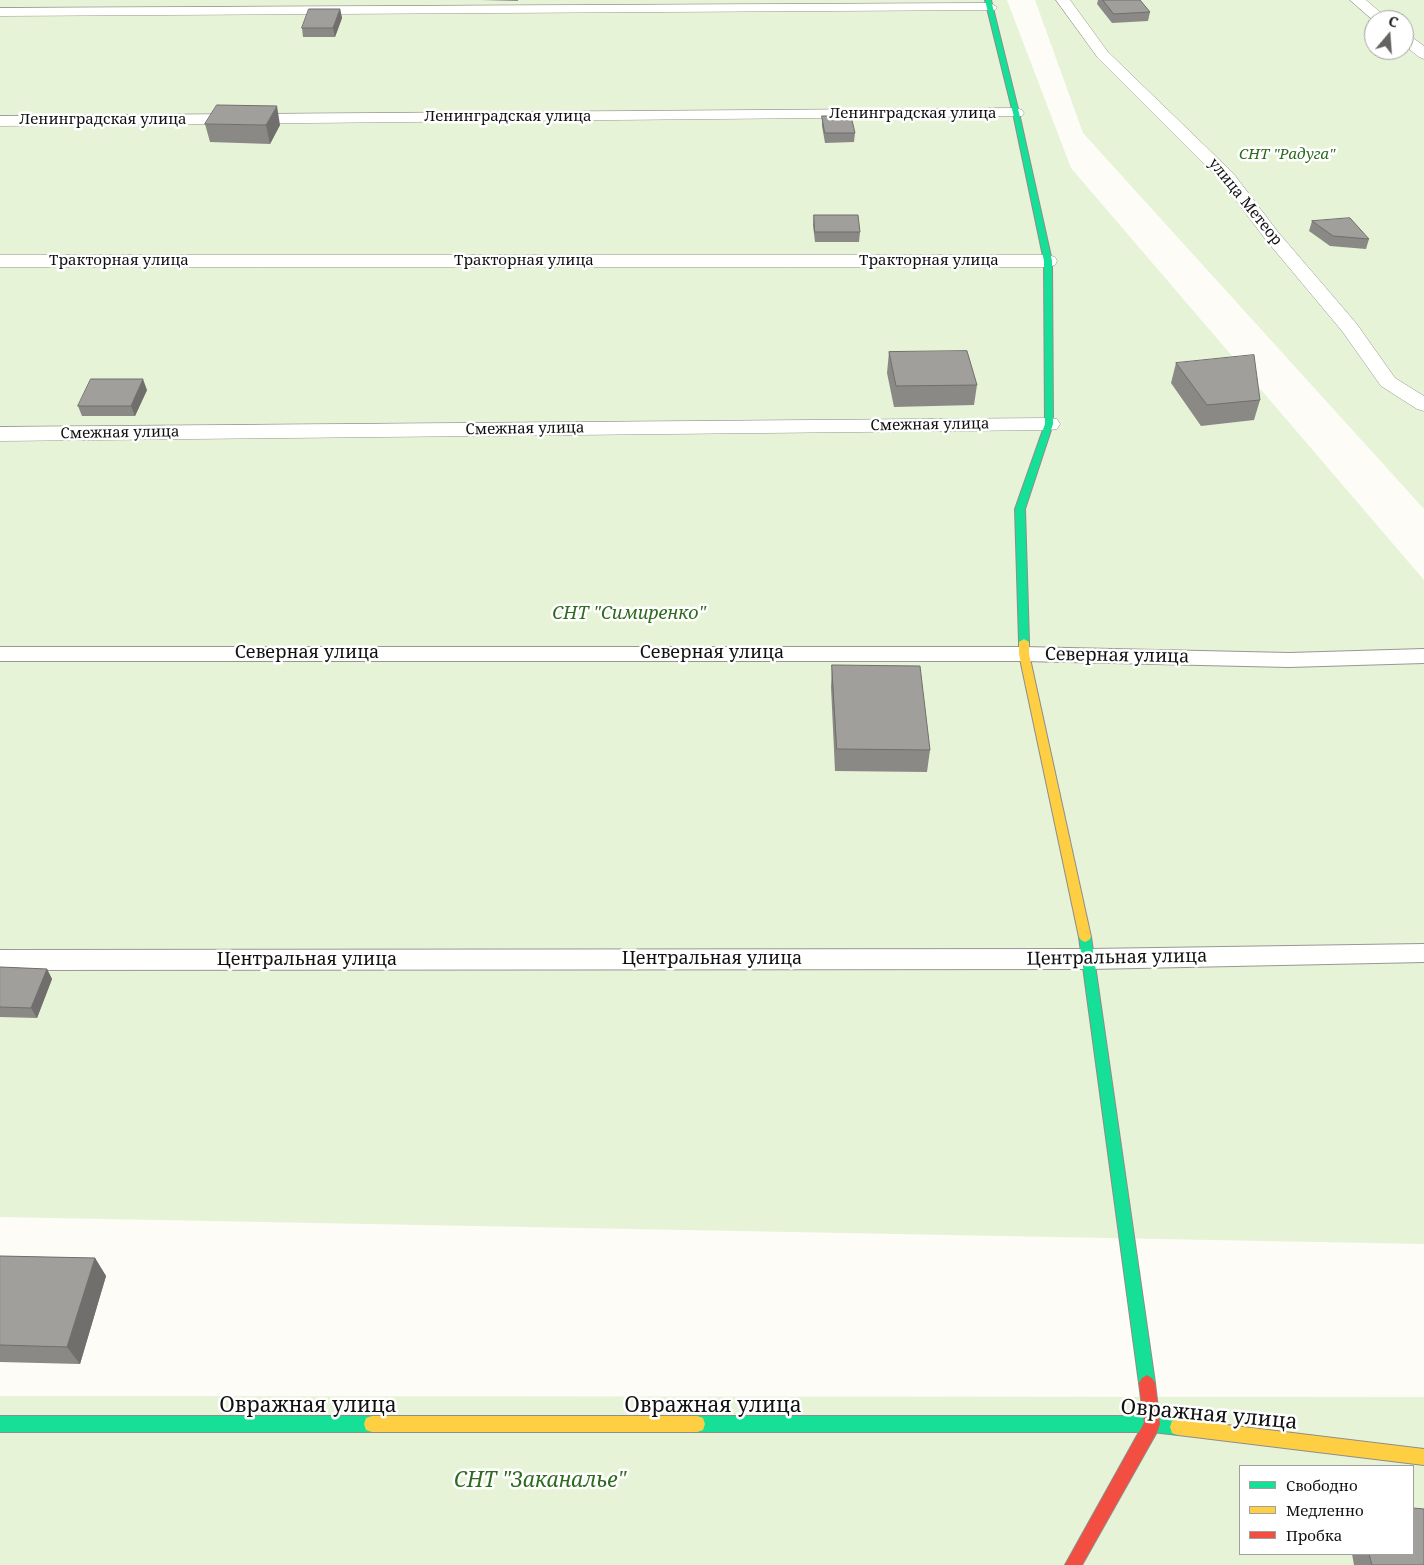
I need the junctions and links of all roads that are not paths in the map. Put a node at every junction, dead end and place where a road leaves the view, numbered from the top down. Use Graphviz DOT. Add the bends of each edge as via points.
graph roads {
  1 [pos="1063,0"];
  2 [pos="1357,0"];
  3 [pos="989,4"];
  4 [pos="1370,10"];
  5 [pos="0,12"];
  6 [pos="1414,46"];
  7 [pos="1424,54"];
  8 [pos="1016,113"];
  9 [pos="0,121"];
  10 [pos="0,261"];
  11 [pos="1048,262"];
  12 [pos="1424,405"];
  13 [pos="1049,424"];
  14 [pos="0,434"];
  15 [pos="0,654"];
  16 [pos="1024,654"];
  17 [pos="1424,656"];
  18 [pos="1424,953"];
  19 [pos="1090,959"];
  20 [pos="0,960"];
  21 [pos="0,1424"];
  22 [pos="1152,1424"];
  23 [pos="1424,1458"];
  24 [pos="1073,1565"];
  1 -- 12 [label="street, улица Метеор" via="1103,55 1227,177 1349,327 1388,382"];
  2 -- 4 [label="street"];
  3 -- 5 [label="street"];
  3 -- 8 [label="street"];
  6 -- 7 [label="street"];
  8 -- 9 [label="street, Ленинградская улица"];
  8 -- 11 [label="street"];
  10 -- 11 [label="street, Тракторная улица"];
  11 -- 13 [label="street"];
  13 -- 14 [label="street, Смежная улица"];
  13 -- 16 [label="street" via="1020,509"];
  15 -- 16 [label="lane, Северная улица"];
  16 -- 17 [label="lane, Северная улица" via="1289,660"];
  16 -- 19 [label="street"];
  18 -- 19 [label="lane, Центральная улица"];
  19 -- 20 [label="lane, Центральная улица"];
  19 -- 22 [label="street"];
  21 -- 22 [label="street, Овражная улица"];
  22 -- 23 [label="street, Овражная улица"];
  22 -- 24 [label="street"];
}
